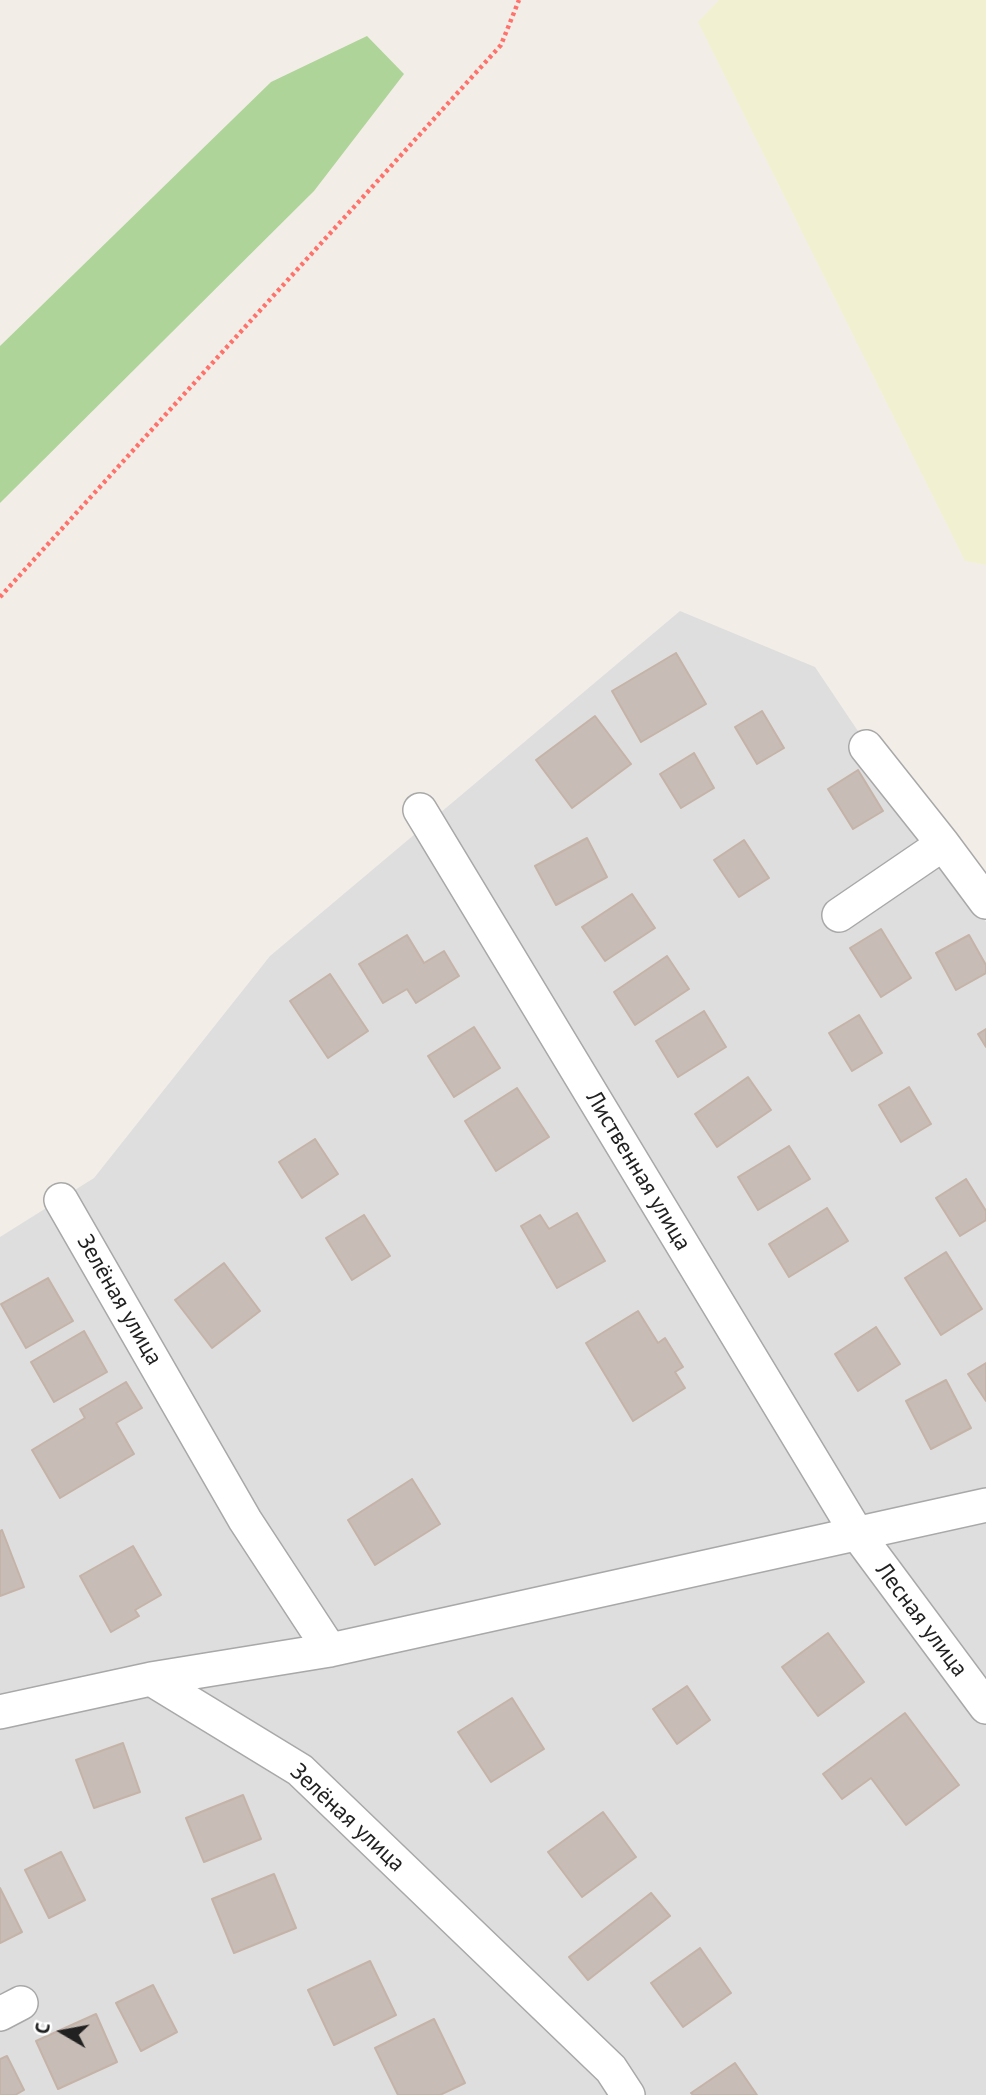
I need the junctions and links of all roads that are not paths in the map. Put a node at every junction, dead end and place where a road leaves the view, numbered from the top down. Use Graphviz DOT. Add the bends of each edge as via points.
graph roads {
  1 [pos="866,747"];
  2 [pos="420,810"];
  3 [pos="943,844"];
  4 [pos="986,902"];
  5 [pos="839,915"];
  6 [pos="61,1199"];
  7 [pos="986,1505"];
  8 [pos="856,1532"];
  9 [pos="330,1650"];
  10 [pos="151,1679"];
  11 [pos="986,1707"];
  12 [pos="0,1712"];
  13 [pos="628,2095"];
  1 -- 3 [label="street"];
  2 -- 8 [label="street, Лиственная улица"];
  3 -- 4 [label="street"];
  3 -- 5 [label="street"];
  6 -- 9 [label="street, Зелёная улица" via="245,1520"];
  7 -- 8 [label="street"];
  8 -- 9 [label="street"];
  8 -- 11 [label="street, Лесная улица"];
  9 -- 10 [label="street"];
  10 -- 12 [label="street"];
  10 -- 13 [label="street, Зелёная улица" via="300,1770 611,2069"];
}
